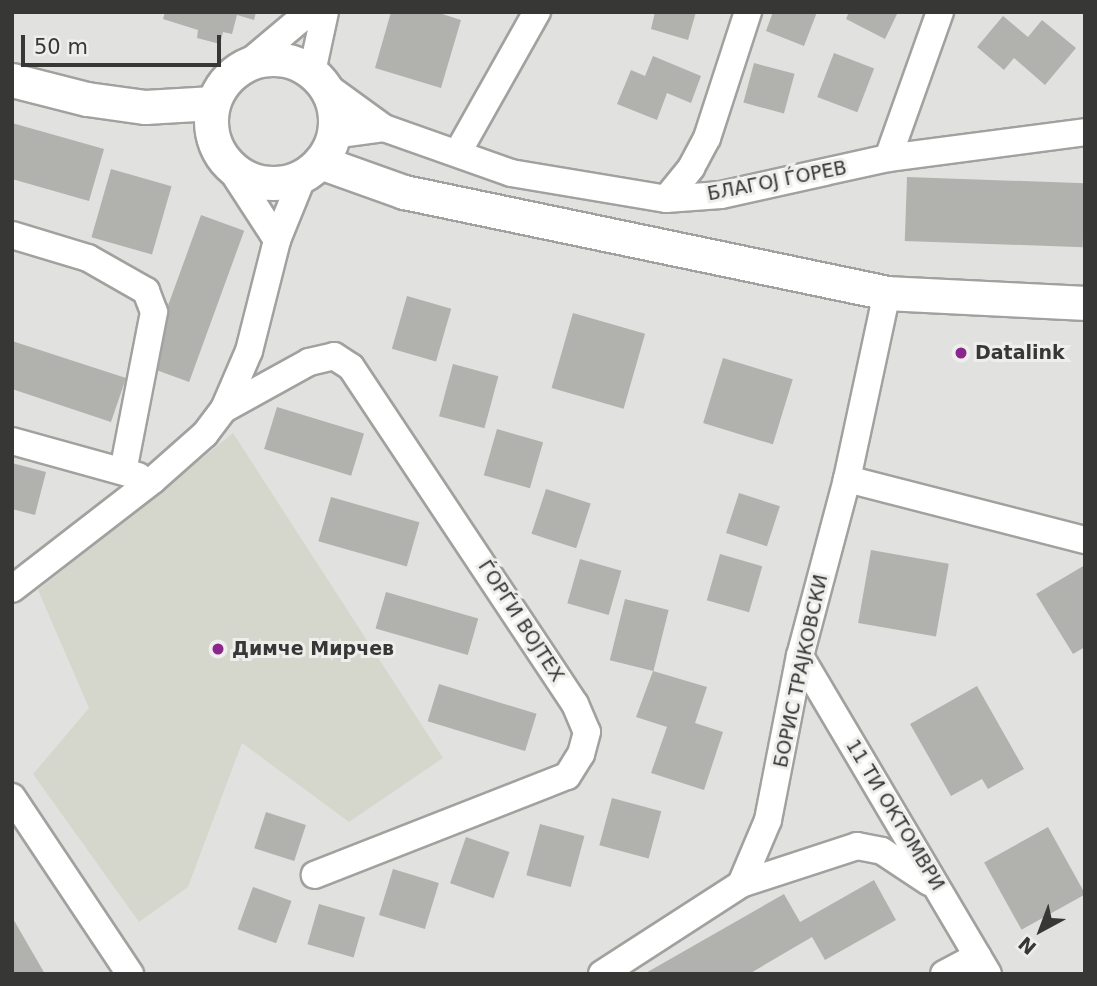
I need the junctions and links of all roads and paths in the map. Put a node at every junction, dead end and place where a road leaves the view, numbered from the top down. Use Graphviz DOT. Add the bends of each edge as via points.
graph roads {
  1 [pos="309,12"];
  2 [pos="325,12"];
  3 [pos="537,12"];
  4 [pos="748,12"];
  5 [pos="940,12"];
  6 [pos="246,65"];
  7 [pos="317,78"];
  8 [pos="12,80"];
  9 [pos="213,103"];
  10 [pos="384,128"];
  11 [pos="1085,132"];
  12 [pos="458,152"];
  13 [pos="319,158"];
  14 [pos="888,158"];
  15 [pos="229,166"];
  16 [pos="666,199"];
  17 [pos="12,236"];
  18 [pos="277,240"];
  19 [pos="887,293"];
  20 [pos="1085,303"];
  21 [pos="224,408"];
  22 [pos="12,440"];
  23 [pos="123,471"];
  24 [pos="847,479"];
  25 [pos="153,480"];
  26 [pos="1085,540"];
  27 [pos="12,589"];
  28 [pos="800,656"];
  29 [pos="12,797"];
  30 [pos="315,876"];
  31 [pos="741,884"];
  32 [pos="939,889"];
  33 [pos="983,965"];
  34 [pos="130,974"];
  35 [pos="602,974"];
  36 [pos="944,974"];
  1 -- 6 [label="street"];
  2 -- 7 [label="street"];
  3 -- 12 [label="street"];
  4 -- 16 [label="street" via="701,152"];
  5 -- 14 [label="street"];
  6 -- 7 [label="main road" via="266,59 287,61"];
  6 -- 9 [label="main road" via="229,76"];
  7 -- 10 [label="street, БЛАГОЈ ЃОРЕВ"];
  7 -- 13 [label="main road" via="332,102"];
  8 -- 9 [label="main road" via="86,99 145,107"];
  9 -- 15 [label="main road" via="211,131"];
  10 -- 12 [label="street, БЛАГОЈ ЃОРЕВ"];
  10 -- 13 [label="street"];
  11 -- 14 [label="street, БЛАГОЈ ЃОРЕВ"];
  12 -- 16 [label="street, БЛАГОЈ ЃОРЕВ" via="511,173"];
  13 -- 15 [label="main road" via="265,183"];
  13 -- 18 [label="street"];
  13 -- 19 [label="main road" via="376,183"];
  14 -- 16 [label="street, БЛАГОЈ ЃОРЕВ" via="721,195"];
  15 -- 18 [label="street"];
  17 -- 23 [label="street" via="88,258 146,291 154,312"];
  18 -- 21 [label="street" via="249,351"];
  19 -- 20 [label="main road"];
  19 -- 24 [label="street, БОРИС ТРАЈКОВСКИ"];
  21 -- 25 [label="street" via="205,434"];
  21 -- 30 [label="street, ЃОРЃИ ВОЈТЕХ" via="309,362 334,356 351,367 576,704 587,732 581,754 567,776"];
  22 -- 23 [label="street"];
  23 -- 25 [label="street"];
  24 -- 26 [label="street"];
  24 -- 28 [label="street, БОРИС ТРАЈКОВСКИ"];
  25 -- 27 [label="street"];
  28 -- 31 [label="street, БОРИС ТРАЈКОВСКИ" via="768,820"];
  28 -- 32 [label="street, 11 ТИ ОКТОМВРИ"];
  29 -- 34 [label="street"];
  31 -- 32 [label="street" via="857,846 882,851"];
  31 -- 35 [label="street"];
  32 -- 33 [label="street, 11 ТИ ОКТОМВРИ"];
  33 -- 36 [label="street"];
}
